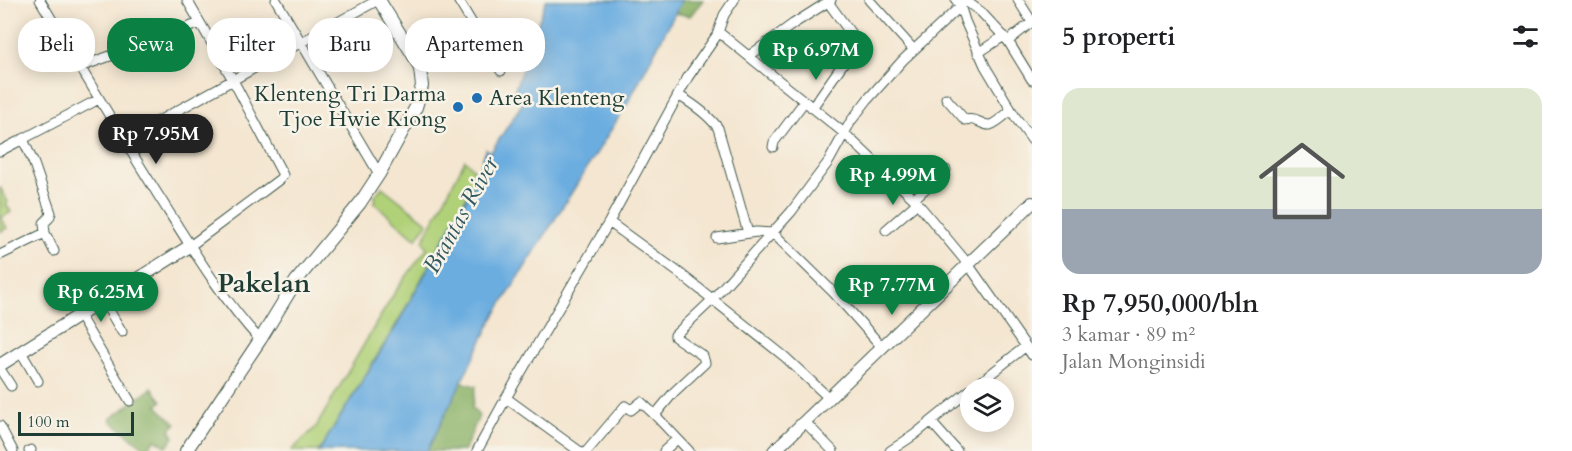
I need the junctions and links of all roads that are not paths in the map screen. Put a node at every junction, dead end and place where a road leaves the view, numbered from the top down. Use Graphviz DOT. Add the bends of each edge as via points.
graph roads {
  1 [pos="40,0"];
  2 [pos="187,0"];
  3 [pos="276,0"];
  4 [pos="379,0"];
  5 [pos="458,0"];
  6 [pos="734,0"];
  7 [pos="868,0"];
  8 [pos="1018,0"];
  9 [pos="830,1"];
  10 [pos="958,3"];
  11 [pos="51,18"];
  12 [pos="469,18"];
  13 [pos="1032,22"];
  14 [pos="200,23"];
  15 [pos="717,35"];
  16 [pos="1006,38"];
  17 [pos="300,42"];
  18 [pos="914,50"];
  19 [pos="978,52"];
  20 [pos="749,57"];
  21 [pos="95,62"];
  22 [pos="83,72"];
  23 [pos="233,80"];
  24 [pos="1032,80"];
  25 [pos="678,95"];
  26 [pos="946,98"];
  27 [pos="99,99"];
  28 [pos="804,102"];
  29 [pos="812,108"];
  30 [pos="1011,110"];
  31 [pos="844,133"];
  32 [pos="23,139"];
  33 [pos="124,140"];
  34 [pos="1032,140"];
  35 [pos="773,147"];
  36 [pos="0,151"];
  37 [pos="946,170"];
  38 [pos="379,174"];
  39 [pos="915,201"];
  40 [pos="1031,207"];
  41 [pos="609,222"];
  42 [pos="886,230"];
  43 [pos="748,232"];
  44 [pos="45,233"];
  45 [pos="772,233"];
  46 [pos="717,238"];
  47 [pos="190,246"];
  48 [pos="54,250"];
  49 [pos="0,255"];
  50 [pos="968,264"];
  51 [pos="712,298"];
  52 [pos="103,300"];
  53 [pos="79,315"];
  54 [pos="122,332"];
  55 [pos="260,340"];
  56 [pos="1026,346"];
  57 [pos="882,347"];
  58 [pos="21,351"];
  59 [pos="1032,355"];
  60 [pos="0,367"];
  61 [pos="986,378"];
  62 [pos="38,381"];
  63 [pos="11,386"];
  64 [pos="506,398"];
  65 [pos="829,398"];
  66 [pos="960,399"];
  67 [pos="130,401"];
  68 [pos="655,415"];
  69 [pos="804,421"];
  70 [pos="931,422"];
  71 [pos="0,426"];
  72 [pos="677,440"];
  73 [pos="13,451"];
  74 [pos="186,451"];
  75 [pos="477,451"];
  76 [pos="579,451"];
  77 [pos="587,451"];
  78 [pos="664,451"];
  79 [pos="689,451"];
  80 [pos="774,451"];
  81 [pos="833,451"];
  82 [pos="890,451"];
  83 [pos="957,451"];
  1 -- 11 [label="street"];
  2 -- 14 [label="street"];
  3 -- 17 [label="street"];
  4 -- 17 [label="street"];
  4 -- 38 [label="main road" via="415,58 422,79 416,107"];
  5 -- 12 [label="street"];
  6 -- 15 [label="street"];
  7 -- 18 [label="street"];
  8 -- 13 [label="street"];
  9 -- 20 [label="street"];
  9 -- 29 [label="street" via="860,46"];
  10 -- 16 [label="street" via="970,3"];
  10 -- 18 [label="street"];
  10 -- 19 [label="street"];
  13 -- 16 [label="street"];
  14 -- 21 [label="street"];
  14 -- 23 [label="street"];
  15 -- 20 [label="street" via="723,35"];
  15 -- 25 [label="street"];
  16 -- 19 [label="street"];
  16 -- 24 [label="street"];
  17 -- 23 [label="street"];
  17 -- 38 [label="street"];
  18 -- 31 [label="street" via="868,99"];
  19 -- 30 [label="street"];
  20 -- 28 [label="street"];
  22 -- 27 [label="street"];
  23 -- 33 [label="street"];
  23 -- 47 [label="street" via="282,177"];
  25 -- 41 [label="street"];
  25 -- 43 [label="street" via="718,128"];
  26 -- 30 [label="street" via="965,120 972,118 987,125"];
  27 -- 32 [label="street"];
  27 -- 33 [label="street"];
  28 -- 29 [label="street"];
  28 -- 35 [label="street"];
  29 -- 31 [label="street"];
  30 -- 34 [label="street"];
  31 -- 39 [label="street"];
  31 -- 45 [label="street" via="824,169"];
  32 -- 36 [label="street"];
  32 -- 44 [label="street" via="51,213 44,223"];
  33 -- 47 [label="street"];
  37 -- 39 [label="street"];
  38 -- 55 [label="main road" via="296,281"];
  39 -- 42 [label="street"];
  39 -- 50 [label="street"];
  40 -- 50 [label="main road"];
  41 -- 51 [label="street"];
  41 -- 64 [label="street"];
  43 -- 45 [label="street"];
  43 -- 46 [label="street"];
  44 -- 48 [label="street"];
  44 -- 49 [label="street"];
  45 -- 51 [label="street"];
  45 -- 57 [label="street"];
  47 -- 52 [label="main road"];
  47 -- 55 [label="street" via="233,310"];
  50 -- 56 [label="street"];
  50 -- 57 [label="main road"];
  51 -- 65 [label="street"];
  51 -- 68 [label="street" via="674,337 703,356 705,363"];
  52 -- 53 [label="main road"];
  52 -- 54 [label="street"];
  53 -- 58 [label="main road"];
  53 -- 67 [label="street"];
  55 -- 74 [label="main road"];
  56 -- 59 [label="street"];
  56 -- 61 [label="street"];
  57 -- 65 [label="main road"];
  58 -- 60 [label="main road"];
  58 -- 62 [label="street"];
  60 -- 63 [label="street"];
  64 -- 75 [label="street"];
  64 -- 76 [label="street"];
  65 -- 69 [label="main road"];
  66 -- 70 [label="street"];
  68 -- 72 [label="street"];
  68 -- 77 [label="street" via="641,402 631,410 625,406"];
  69 -- 80 [label="main road"];
  69 -- 81 [label="street"];
  70 -- 82 [label="street"];
  70 -- 83 [label="street"];
  71 -- 73 [label="street"];
  72 -- 78 [label="street"];
  72 -- 79 [label="street"];
}
